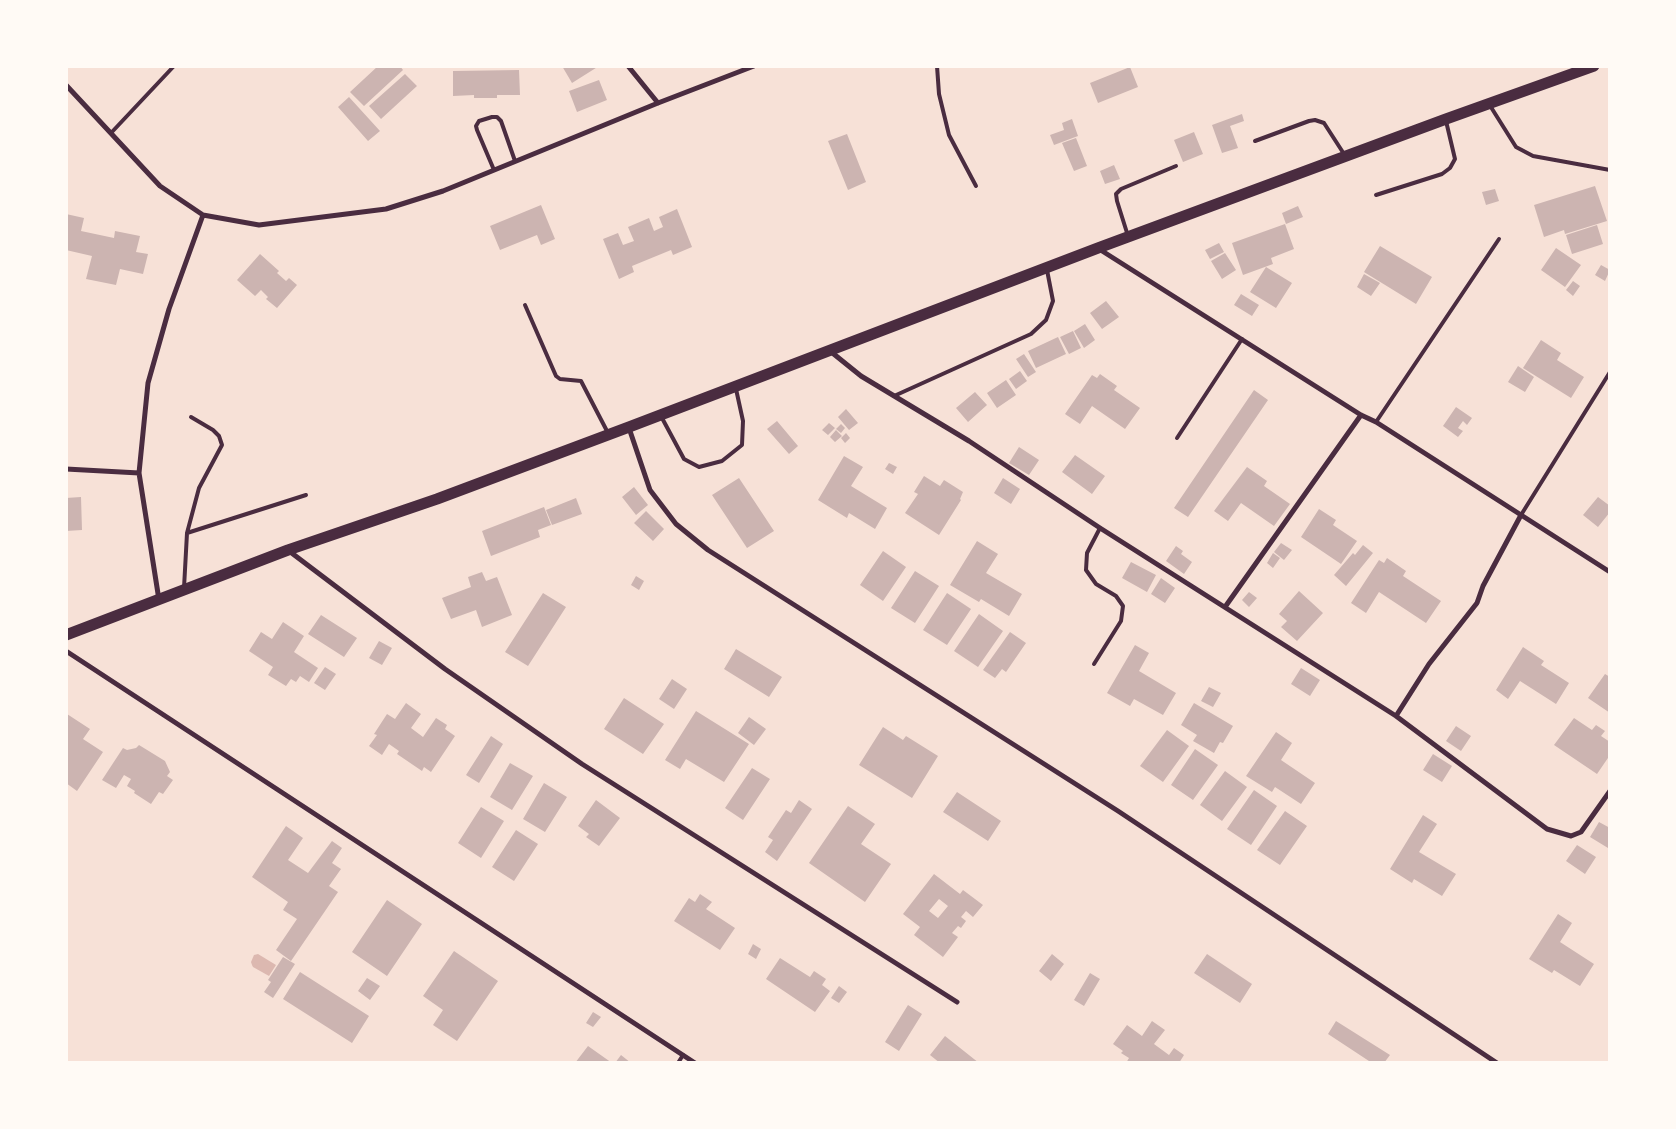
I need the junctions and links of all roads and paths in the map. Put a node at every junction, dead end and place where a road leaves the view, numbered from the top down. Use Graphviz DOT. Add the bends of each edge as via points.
graph roads {
  1 [pos="174,66"];
  2 [pos="628,66"];
  3 [pos="754,66"];
  4 [pos="937,66"];
  5 [pos="1594,66"];
  6 [pos="66,85"];
  7 [pos="658,103"];
  8 [pos="1488,104"];
  9 [pos="1446,119"];
  10 [pos="111,133"];
  11 [pos="1255,141"];
  12 [pos="1346,156"];
  13 [pos="515,161"];
  14 [pos="1176,166"];
  15 [pos="494,170"];
  16 [pos="1610,170"];
  17 [pos="976,186"];
  18 [pos="1376,195"];
  19 [pos="203,216"];
  20 [pos="1129,237"];
  21 [pos="1499,239"];
  22 [pos="1098,248"];
  23 [pos="1047,268"];
  24 [pos="525,305"];
  25 [pos="1242,340"];
  26 [pos="829,351"];
  27 [pos="1610,372"];
  28 [pos="735,387"];
  29 [pos="894,396"];
  30 [pos="1361,415"];
  31 [pos="660,416"];
  32 [pos="191,417"];
  33 [pos="1376,422"];
  34 [pos="629,428"];
  35 [pos="608,435"];
  36 [pos="1177,438"];
  37 [pos="66,469"];
  38 [pos="140,472"];
  39 [pos="306,495"];
  40 [pos="1521,515"];
  41 [pos="1100,528"];
  42 [pos="187,533"];
  43 [pos="288,550"];
  44 [pos="1610,572"];
  45 [pos="184,591"];
  46 [pos="159,600"];
  47 [pos="1226,607"];
  48 [pos="66,636"];
  49 [pos="66,651"];
  50 [pos="1094,664"];
  51 [pos="1396,716"];
  52 [pos="1610,791"];
  53 [pos="956,1002"];
  54 [pos="683,1055"];
  55 [pos="678,1063"];
  56 [pos="695,1063"];
  57 [pos="1497,1063"];
  1 -- 10 [label="lane"];
  2 -- 7 [label="street"];
  3 -- 7 [label="street"];
  4 -- 17 [label="lane" via="939,94 950,135"];
  5 -- 8 [label="highway"];
  6 -- 10 [label="street"];
  7 -- 13 [label="street"];
  8 -- 9 [label="highway"];
  8 -- 16 [label="lane" via="1516,147 1533,156"];
  9 -- 12 [label="highway"];
  9 -- 18 [label="lane" via="1454,158 1450,168 1442,174"];
  10 -- 19 [label="street" via="160,186"];
  11 -- 12 [label="lane" via="1316,120 1324,123"];
  12 -- 20 [label="highway"];
  13 -- 15 [label="street"];
  13 -- 15 [label="lane" via="501,121 497,117 479,121 476,126"];
  14 -- 20 [label="lane" via="1116,194"];
  15 -- 19 [label="street" via="386,209 259,225"];
  19 -- 38 [label="street" via="169,309 148,383"];
  20 -- 22 [label="highway"];
  21 -- 33 [label="lane"];
  22 -- 23 [label="highway"];
  22 -- 25 [label="street"];
  23 -- 26 [label="highway"];
  23 -- 29 [label="lane" via="1053,302 1046,320 1031,334"];
  24 -- 35 [label="lane" via="556,376 581,381"];
  25 -- 30 [label="street"];
  25 -- 36 [label="lane"];
  26 -- 28 [label="highway"];
  26 -- 29 [label="street"];
  27 -- 40 [label="lane"];
  28 -- 31 [label="highway"];
  28 -- 31 [label="lane" via="743,421 742,445 722,461 699,467 684,459"];
  29 -- 41 [label="street" via="969,441"];
  30 -- 33 [label="street"];
  30 -- 47 [label="street"];
  31 -- 34 [label="highway"];
  32 -- 42 [label="lane" via="213,430 222,445 199,488"];
  33 -- 40 [label="street"];
  34 -- 35 [label="highway"];
  34 -- 57 [label="street" via="650,490 676,524 708,550 1118,810"];
  35 -- 43 [label="highway"];
  37 -- 38 [label="street"];
  38 -- 46 [label="street"];
  39 -- 42 [label="lane"];
  40 -- 44 [label="street"];
  40 -- 51 [label="street" via="1477,603 1429,664"];
  41 -- 47 [label="street"];
  41 -- 50 [label="lane" via="1087,554 1086,570 1096,584 1116,596 1123,606 1121,621"];
  42 -- 45 [label="lane"];
  43 -- 45 [label="highway"];
  43 -- 53 [label="street" via="445,669 582,764"];
  45 -- 46 [label="highway"];
  46 -- 48 [label="highway"];
  47 -- 51 [label="street"];
  49 -- 54 [label="street"];
  51 -- 52 [label="street" via="1547,829 1571,836 1581,832"];
  54 -- 55 [label="lane"];
  54 -- 56 [label="street"];
}
